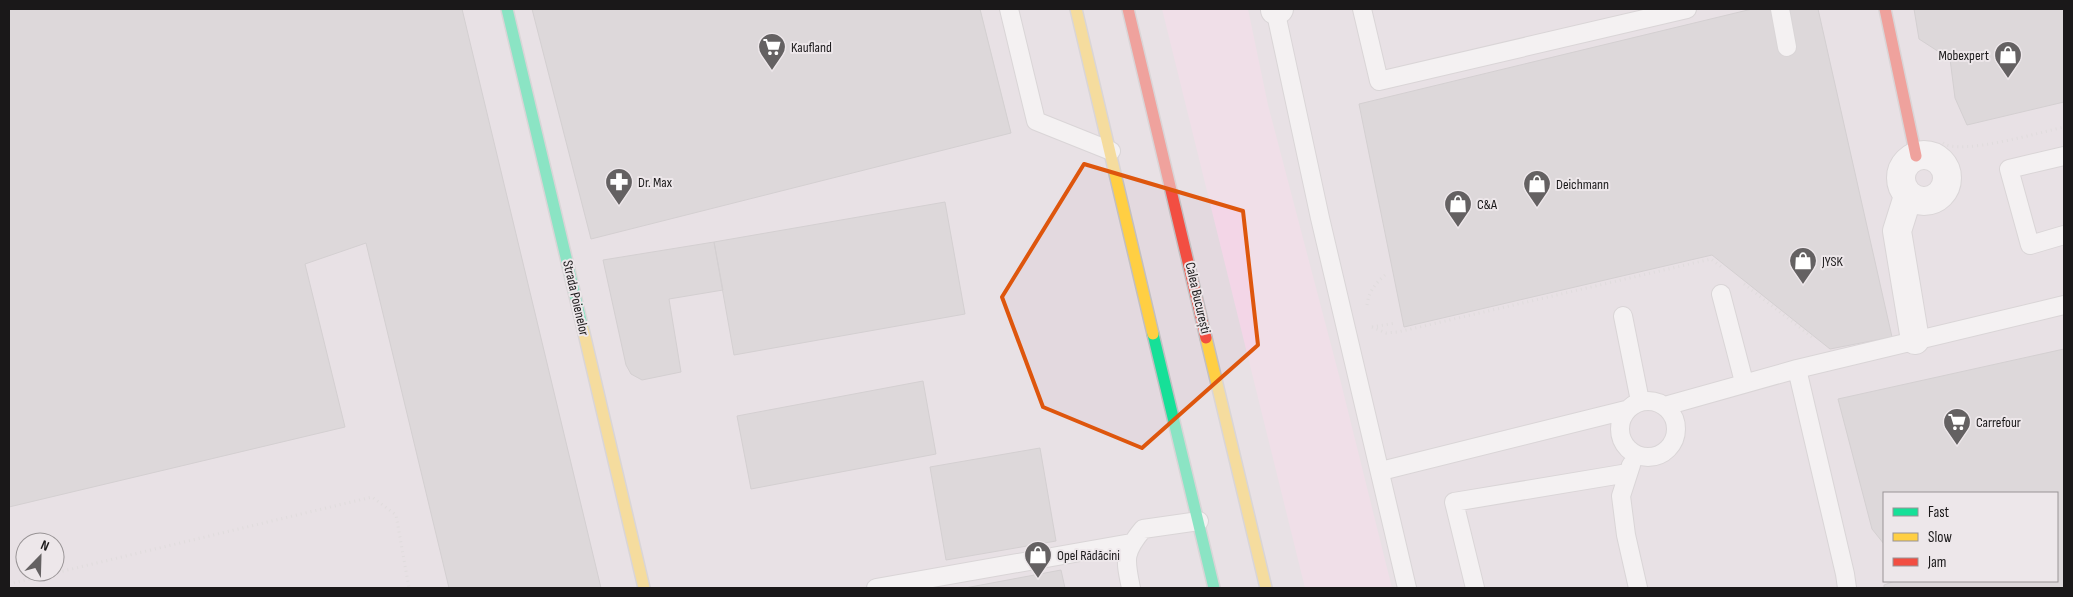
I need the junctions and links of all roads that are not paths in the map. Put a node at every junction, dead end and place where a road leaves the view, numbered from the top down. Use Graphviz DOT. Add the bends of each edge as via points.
graph roads {
  1 [pos="508,9"];
  2 [pos="1009,9"];
  3 [pos="1076,9"];
  4 [pos="1128,9"];
  5 [pos="1276,9"];
  6 [pos="1362,9"];
  7 [pos="1687,9"];
  8 [pos="1780,9"];
  9 [pos="1884,9"];
  10 [pos="1787,47"];
  11 [pos="1111,151"];
  12 [pos="1916,156"];
  13 [pos="2064,156"];
  14 [pos="1908,196"];
  15 [pos="2064,235"];
  16 [pos="1720,294"];
  17 [pos="2064,306"];
  18 [pos="1623,316"];
  19 [pos="1915,340"];
  20 [pos="1797,369"];
  21 [pos="1744,382"];
  22 [pos="1633,406"];
  23 [pos="1665,406"];
  24 [pos="1635,454"];
  25 [pos="1381,471"];
  26 [pos="1628,473"];
  27 [pos="1199,522"];
  28 [pos="1131,543"];
  29 [pos="644,588"];
  30 [pos="876,588"];
  31 [pos="1131,588"];
  32 [pos="1214,588"];
  33 [pos="1266,588"];
  34 [pos="1407,588"];
  35 [pos="1474,588"];
  36 [pos="1638,588"];
  37 [pos="1846,588"];
  1 -- 29 [label="main road, Strada Poienelor"];
  2 -- 11 [label="lane" via="1036,122"];
  3 -- 11 [label="main road"];
  4 -- 33 [label="main road, Calea București"];
  5 -- 25 [label="lane" via="1327,245"];
  6 -- 7 [label="lane" via="1379,81"];
  8 -- 10 [label="lane"];
  9 -- 12 [label="main road"];
  11 -- 27 [label="main road"];
  12 -- 14 [label="street" via="1905,164 1900,177"];
  12 -- 14 [label="street" via="1932,156 1938,160 1944,166 1947,181 1935,199 1922,202"];
  13 -- 15 [label="lane" via="2009,169 2030,245"];
  14 -- 19 [label="street" via="1896,231"];
  16 -- 21 [label="lane"];
  17 -- 19 [label="lane"];
  18 -- 22 [label="lane"];
  19 -- 20 [label="lane"];
  20 -- 21 [label="lane"];
  20 -- 37 [label="lane" via="1846,574"];
  21 -- 23 [label="lane"];
  22 -- 23 [label="lane" via="1657,402"];
  22 -- 24 [label="lane" via="1619,425 1619,434 1622,442"];
  22 -- 25 [label="lane"];
  23 -- 24 [label="lane" via="1675,420 1675,439 1670,448 1652,457"];
  24 -- 26 [label="lane"];
  25 -- 34 [label="lane"];
  26 -- 35 [label="lane" via="1454,502"];
  26 -- 36 [label="lane" via="1621,496"];
  27 -- 28 [label="lane" via="1143,529"];
  27 -- 32 [label="main road"];
  28 -- 30 [label="lane"];
  28 -- 31 [label="lane" via="1125,562"];
}
